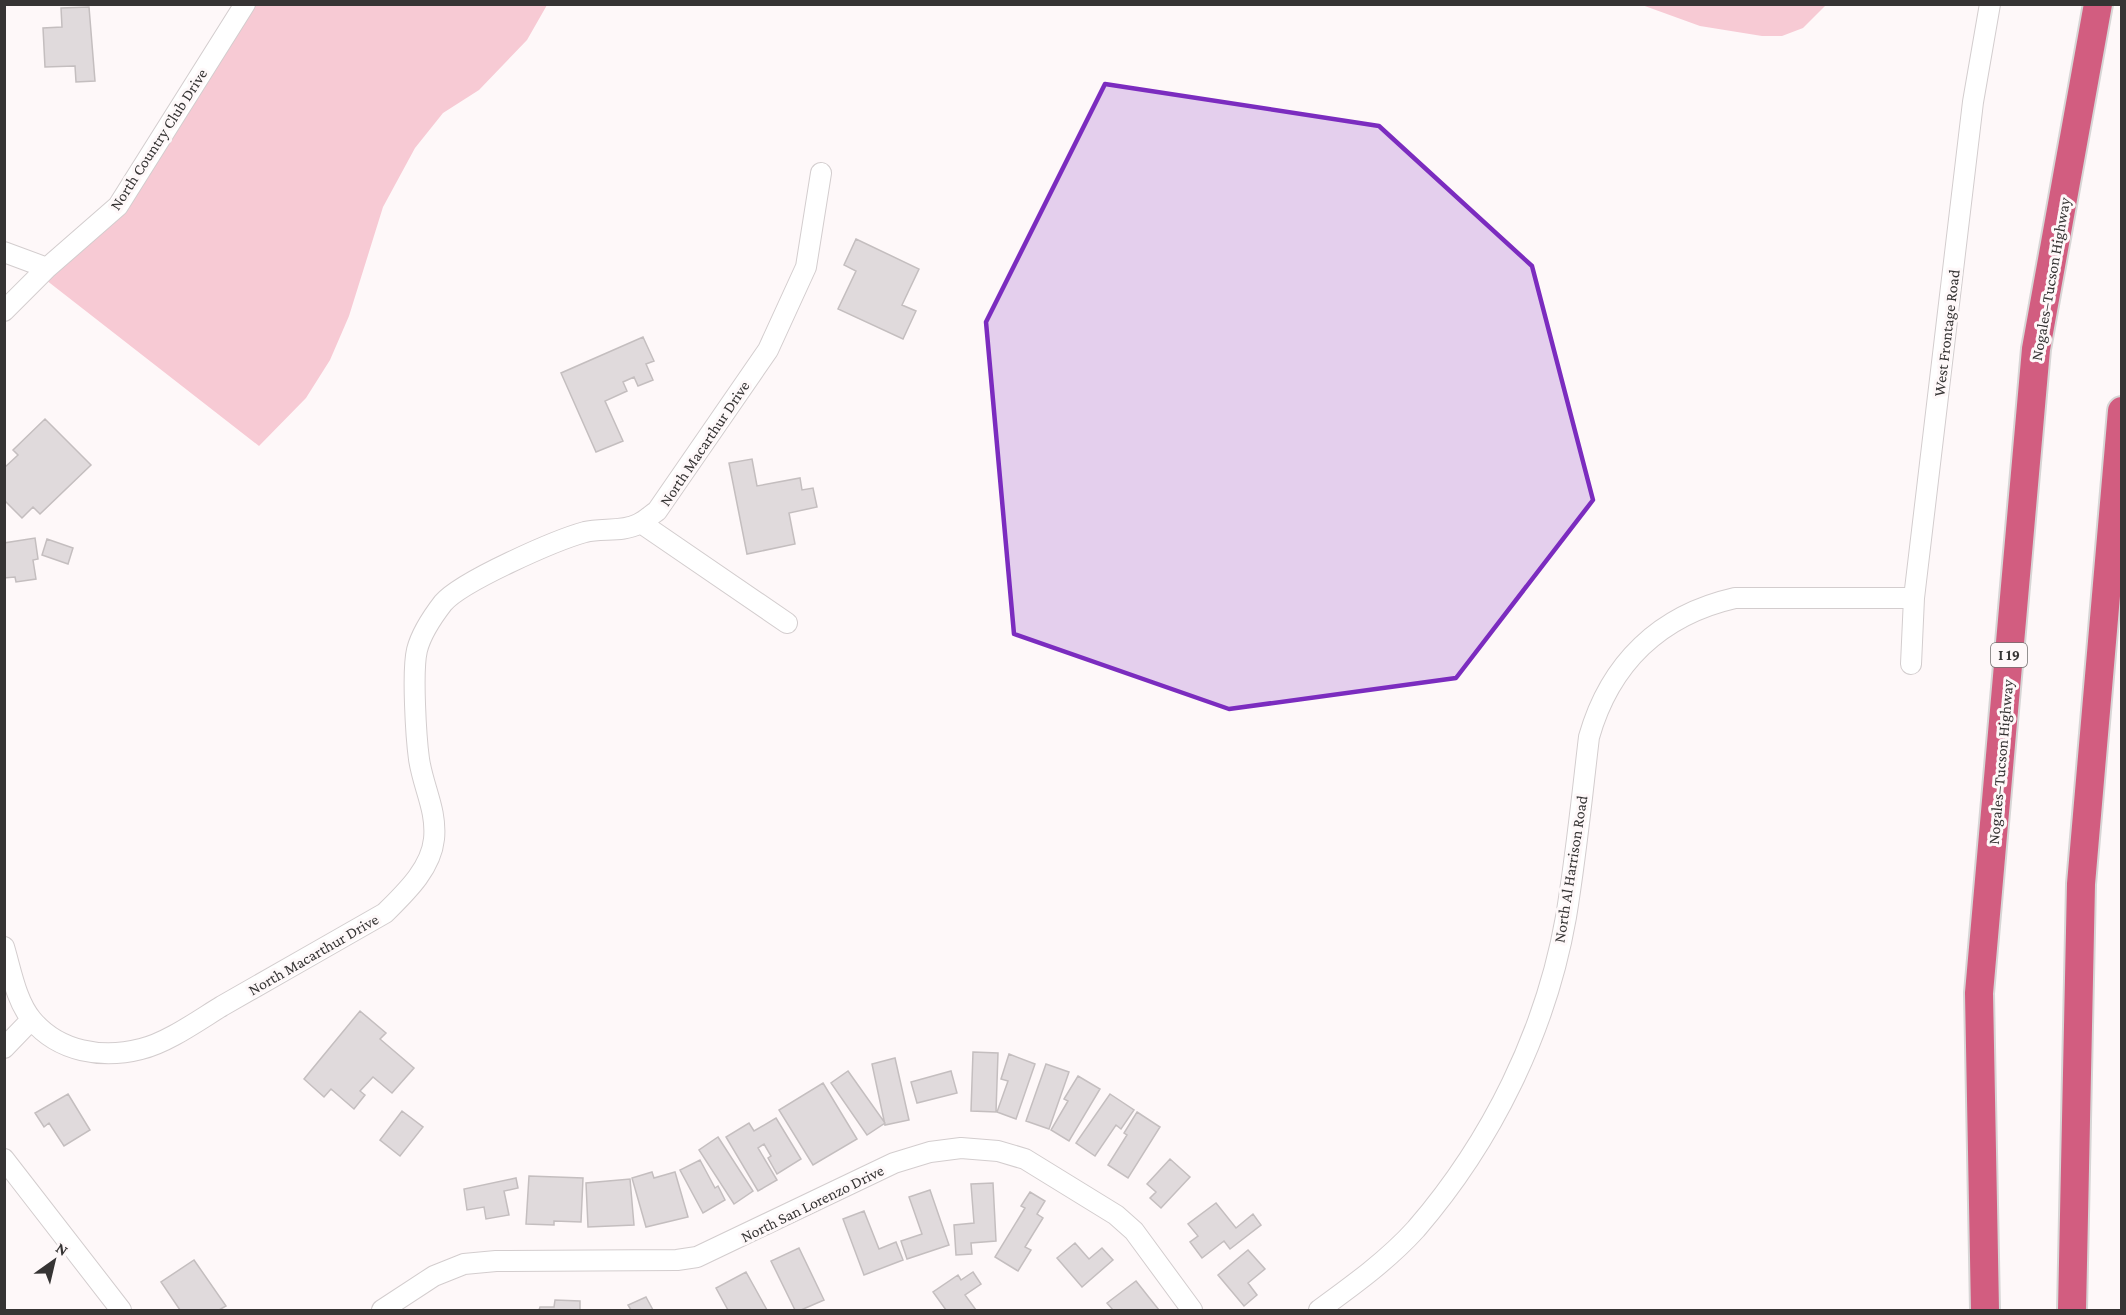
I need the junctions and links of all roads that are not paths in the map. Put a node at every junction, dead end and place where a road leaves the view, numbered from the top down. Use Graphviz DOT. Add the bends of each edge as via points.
graph roads {
  1 [pos="245,4"];
  2 [pos="1990,4"];
  3 [pos="2098,4"];
  4 [pos="821,173"];
  5 [pos="4,252"];
  6 [pos="47,268"];
  7 [pos="4,311"];
  8 [pos="2121,411"];
  9 [pos="641,523"];
  10 [pos="1914,598"];
  11 [pos="787,623"];
  12 [pos="1911,664"];
  13 [pos="4,947"];
  14 [pos="32,1020"];
  15 [pos="4,1048"];
  16 [pos="4,1159"];
  17 [pos="121,1311"];
  18 [pos="382,1311"];
  19 [pos="1192,1311"];
  20 [pos="1319,1311"];
  21 [pos="1985,1311"];
  22 [pos="2072,1311"];
  1 -- 6 [label="street, North Country Club Drive" via="118,206"];
  2 -- 10 [label="street, West Frontage Road" via="1973,102"];
  3 -- 21 [label="highway, Nogales–Tucson Highway / I 19" via="2036,349 1979,993"];
  4 -- 9 [label="street, North Macarthur Drive" via="806,267 768,350 657,511"];
  5 -- 6 [label="street"];
  6 -- 7 [label="street, North Country Club Drive"];
  8 -- 22 [label="highway" via="2081,884"];
  9 -- 11 [label="street"];
  9 -- 14 [label="street, North Macarthur Drive" via="584,532 513,562 444,602 428,626 417,651 416,707 419,760 434,811 435,841 411,888 385,913 142,1049 107,1054 79,1051"];
  10 -- 12 [label="street, West Frontage Road"];
  10 -- 20 [label="street, North Al Harrison Road" via="1734,598 1675,620 1626,661 1603,696 1592,726 1550,982 1505,1097 1467,1164 1415,1230"];
  13 -- 14 [label="street"];
  14 -- 15 [label="street"];
  16 -- 17 [label="street"];
  18 -- 19 [label="street, North San Lorenzo Drive" via="434,1276 464,1264 496,1260 697,1257 894,1163 961,1148 998,1151 1025,1159 1116,1215 1134,1231"];
}
